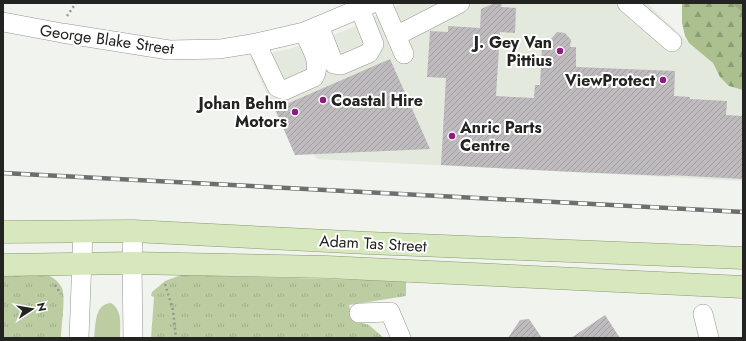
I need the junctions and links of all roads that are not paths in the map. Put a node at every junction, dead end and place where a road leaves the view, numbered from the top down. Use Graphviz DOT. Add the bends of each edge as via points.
graph roads {
  1 [pos="382,3"];
  2 [pos="460,3"];
  3 [pos="627,3"];
  4 [pos="367,6"];
  5 [pos="3,22"];
  6 [pos="311,29"];
  7 [pos="396,36"];
  8 [pos="672,42"];
  9 [pos="256,43"];
  10 [pos="404,54"];
  11 [pos="83,231"];
  12 [pos="133,231"];
  13 [pos="3,232"];
  14 [pos="743,258"];
  15 [pos="132,263"];
  16 [pos="82,264"];
  17 [pos="3,266"];
  18 [pos="743,287"];
  19 [pos="359,313"];
  20 [pos="703,314"];
  21 [pos="78,338"];
  22 [pos="133,338"];
  23 [pos="401,338"];
  24 [pos="709,338"];
  1 -- 7 [label="street"];
  2 -- 7 [label="street"];
  3 -- 8 [label="street"];
  4 -- 6 [label="street, George Blake Street"];
  4 -- 6 [label="street" via="374,44 369,53 341,65 334,64"];
  5 -- 9 [label="street, George Blake Street" via="170,50 220,49"];
  6 -- 9 [label="street, George Blake Street"];
  6 -- 9 [label="street" via="317,72 314,77 285,90 277,87"];
  7 -- 10 [label="street"];
  11 -- 12 [label="main road, Adam Tas Street"];
  11 -- 13 [label="main road, Adam Tas Street"];
  11 -- 16 [label="street"];
  12 -- 14 [label="main road, Adam Tas Street"];
  12 -- 15 [label="street"];
  15 -- 16 [label="main road, Adam Tas Street"];
  15 -- 18 [label="main road, Adam Tas Street" via="335,268"];
  15 -- 22 [label="street"];
  16 -- 17 [label="main road, Adam Tas Street"];
  16 -- 21 [label="street"];
  19 -- 23 [label="street" via="390,312"];
  20 -- 24 [label="street"];
}
